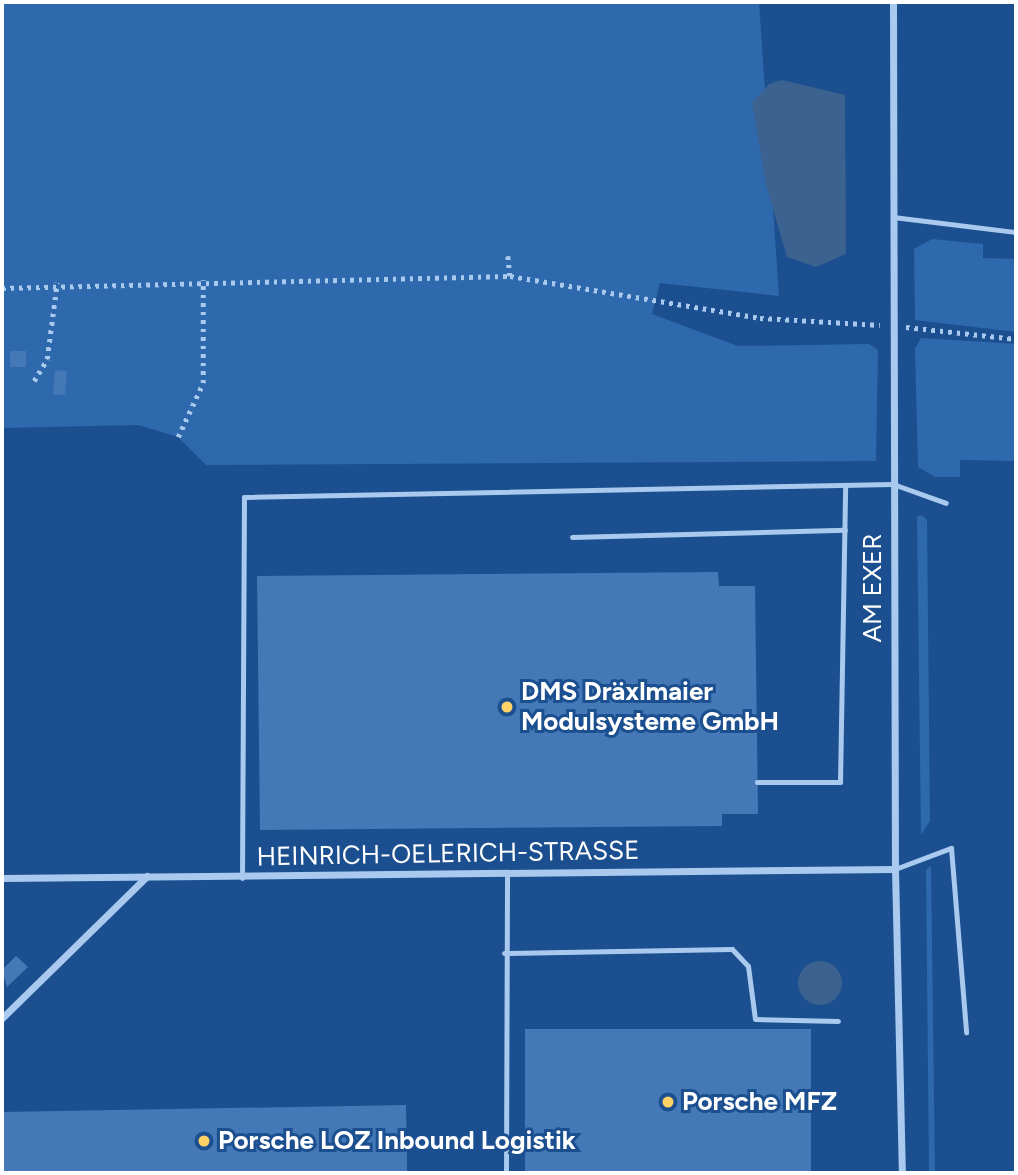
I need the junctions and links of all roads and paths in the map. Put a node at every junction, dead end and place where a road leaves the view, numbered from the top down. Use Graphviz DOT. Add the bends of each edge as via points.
graph roads {
  1 [pos="894,2"];
  2 [pos="893,217"];
  3 [pos="1016,232"];
  4 [pos="508,256"];
  5 [pos="510,276"];
  6 [pos="203,280"];
  7 [pos="57,283"];
  8 [pos="2,288"];
  9 [pos="893,326"];
  10 [pos="1016,339"];
  11 [pos="34,381"];
  12 [pos="178,436"];
  13 [pos="893,485"];
  14 [pos="845,486"];
  15 [pos="946,503"];
  16 [pos="845,530"];
  17 [pos="572,537"];
  18 [pos="757,782"];
  19 [pos="895,869"];
  20 [pos="507,874"];
  21 [pos="147,876"];
  22 [pos="2,878"];
  23 [pos="242,878"];
  24 [pos="504,953"];
  25 [pos="2,1018"];
  26 [pos="838,1021"];
  27 [pos="966,1032"];
  28 [pos="506,1173"];
  29 [pos="902,1173"];
  1 -- 2 [label="street, AM EXER"];
  2 -- 3 [label="lane"];
  2 -- 9 [label="street, AM EXER"];
  4 -- 5 [label="path"];
  5 -- 6 [label="path"];
  5 -- 9 [label="path" via="760,318"];
  6 -- 7 [label="path"];
  6 -- 12 [label="path" via="203,383"];
  7 -- 8 [label="path"];
  7 -- 11 [label="path" via="47,359"];
  9 -- 10 [label="path"];
  9 -- 13 [label="street, AM EXER"];
  13 -- 14 [label="lane"];
  13 -- 15 [label="lane"];
  13 -- 19 [label="street, AM EXER"];
  14 -- 16 [label="lane"];
  14 -- 23 [label="lane" via="244,497"];
  16 -- 17 [label="lane"];
  16 -- 18 [label="lane" via="840,782"];
  19 -- 20 [label="street, HEINRICH-OELERICH-STRASSE"];
  19 -- 27 [label="lane" via="951,848"];
  19 -- 29 [label="street, AM EXER"];
  20 -- 23 [label="street, HEINRICH-OELERICH-STRASSE"];
  20 -- 24 [label="lane"];
  21 -- 22 [label="street, HEINRICH-OELERICH-STRASSE"];
  21 -- 23 [label="street, HEINRICH-OELERICH-STRASSE"];
  21 -- 25 [label="street"];
  24 -- 26 [label="lane" via="732,949 748,966 755,1019"];
  24 -- 28 [label="lane"];
}
